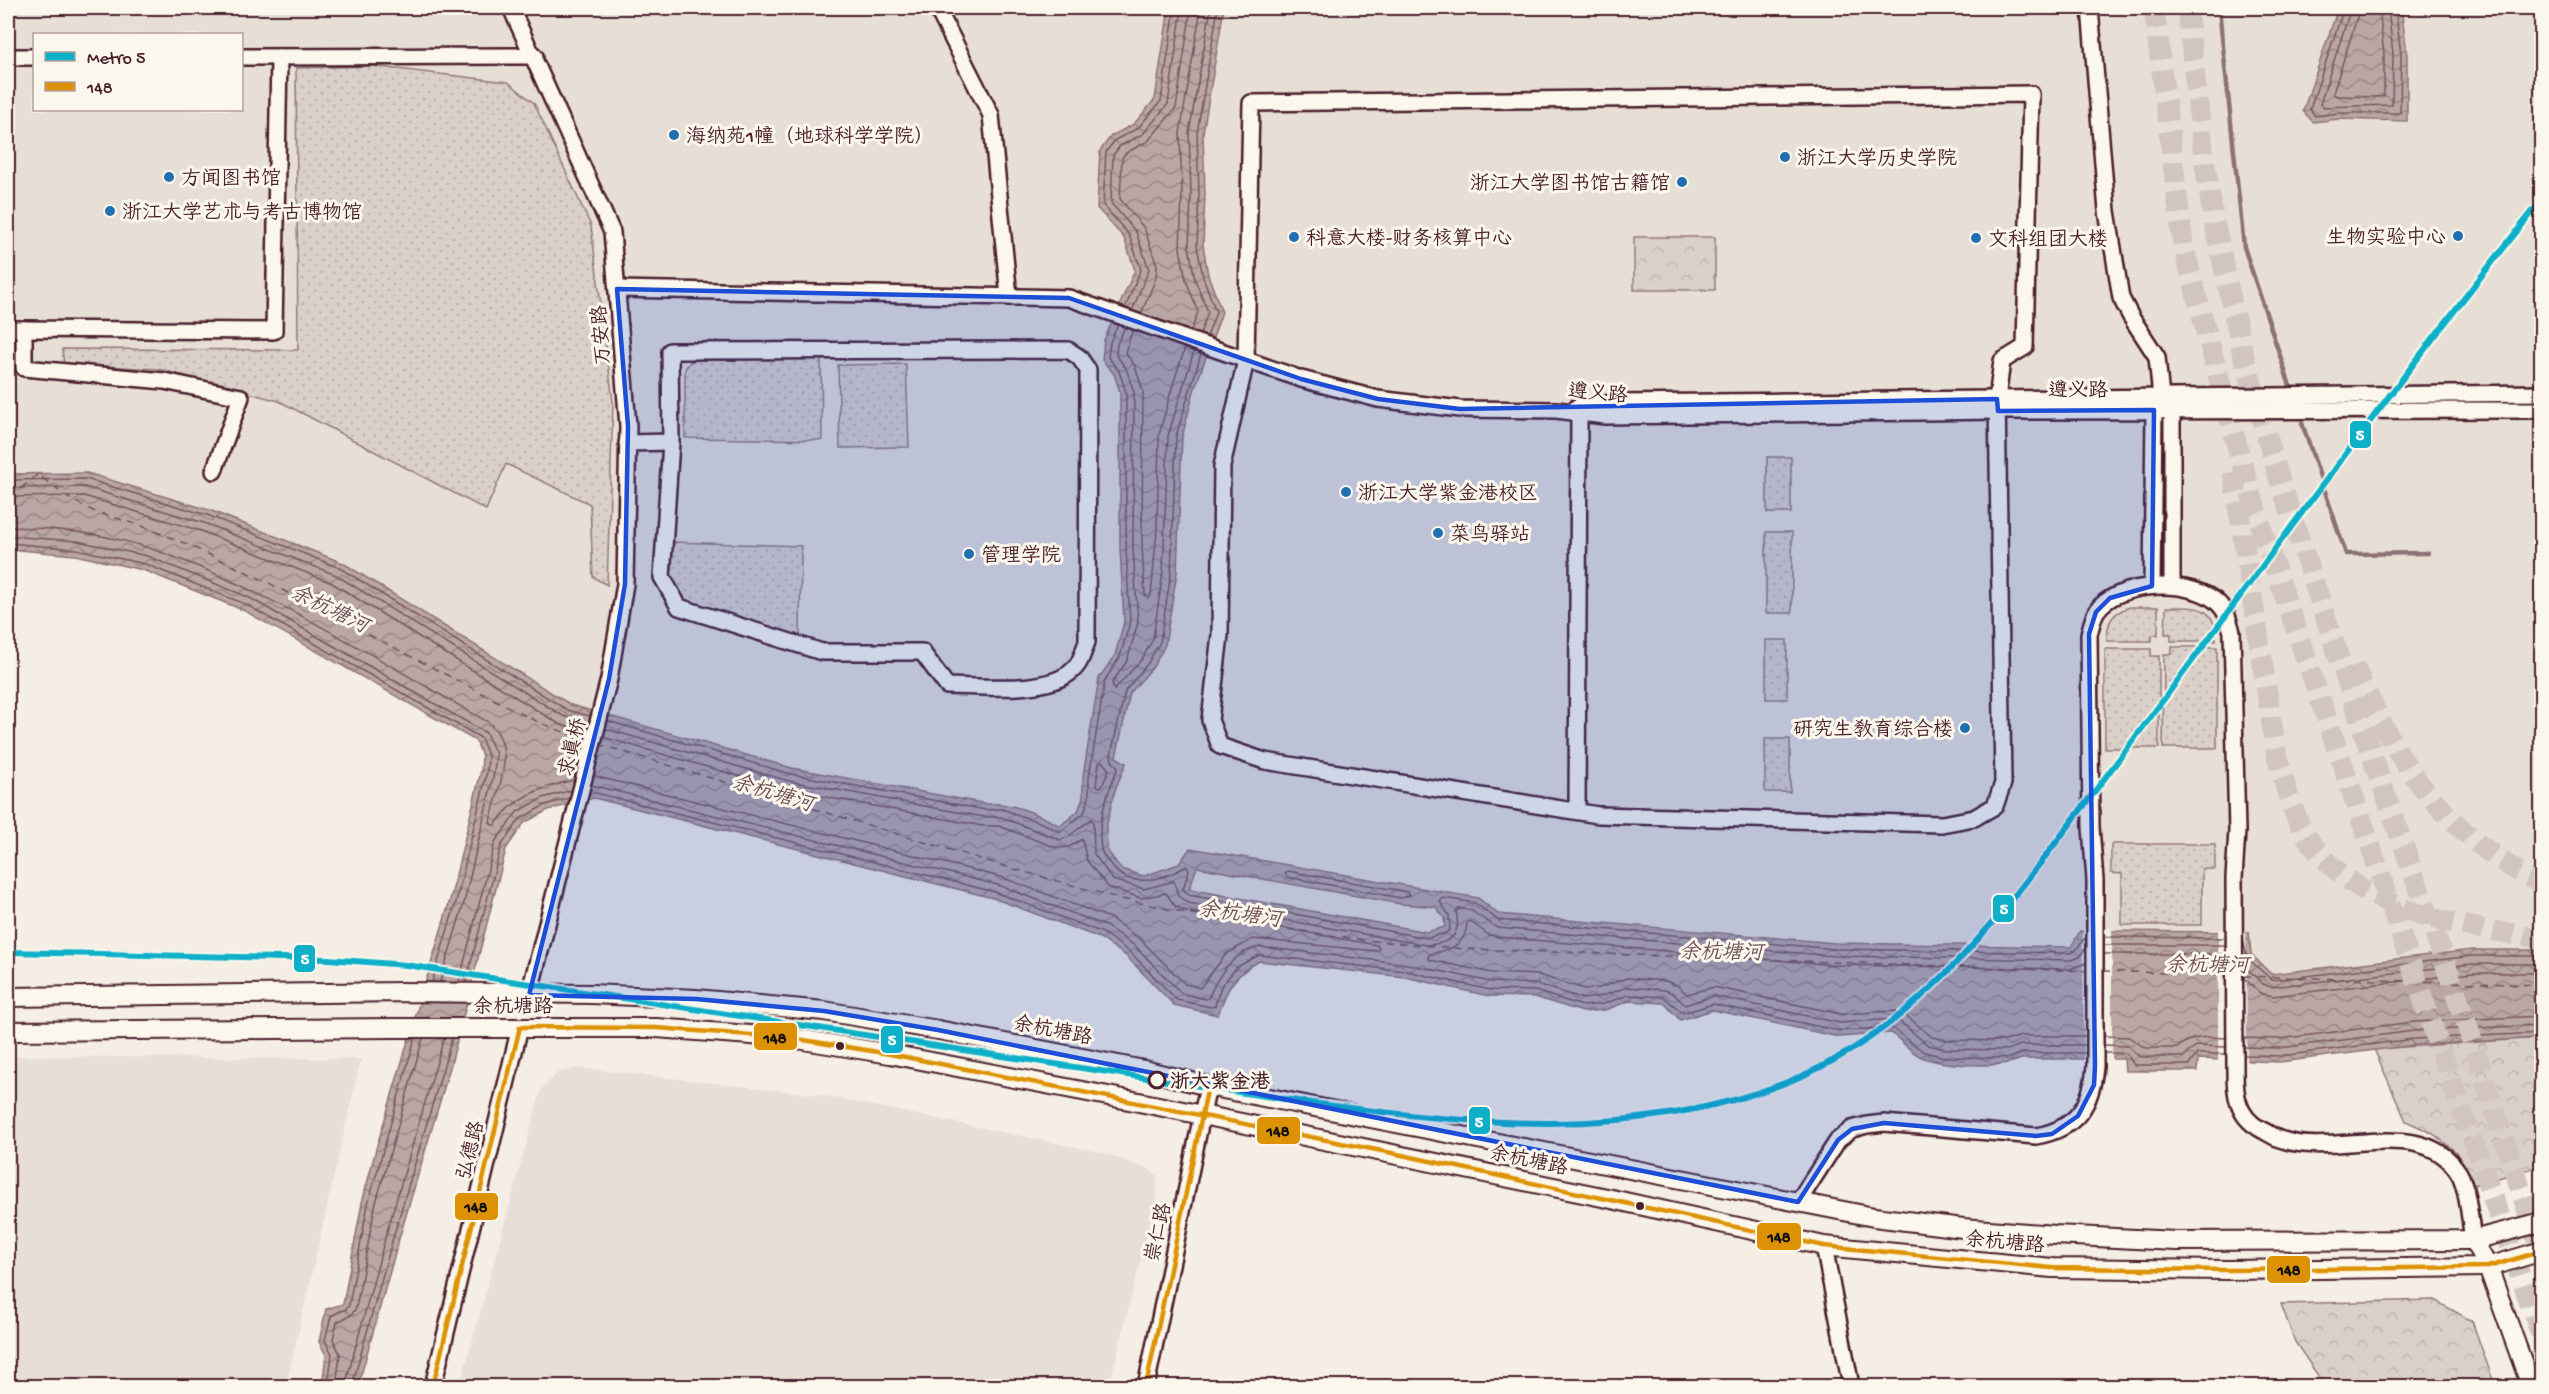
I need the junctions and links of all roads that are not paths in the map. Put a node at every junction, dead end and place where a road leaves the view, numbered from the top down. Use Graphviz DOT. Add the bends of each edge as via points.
graph roads {
  1 [pos="511,8"];
  2 [pos="937,8"];
  3 [pos="2090,8"];
  4 [pos="535,56"];
  5 [pos="8,57"];
  6 [pos="33,57"];
  7 [pos="243,57"];
  8 [pos="279,57"];
  9 [pos="617,289"];
  10 [pos="1009,297"];
  11 [pos="8,329"];
  12 [pos="24,329"];
  13 [pos="1246,360"];
  14 [pos="2541,393"];
  15 [pos="2157,404"];
  16 [pos="1997,405"];
  17 [pos="1556,410"];
  18 [pos="2172,410"];
  19 [pos="2541,410"];
  20 [pos="1579,413"];
  21 [pos="671,442"];
  22 [pos="627,443"];
  23 [pos="214,471"];
  24 [pos="2152,586"];
  25 [pos="2172,586"];
  26 [pos="609,679"];
  27 [pos="1577,811"];
  28 [pos="530,995"];
  29 [pos="8,997"];
  30 [pos="520,1027"];
  31 [pos="8,1031"];
  32 [pos="1208,1086"];
  33 [pos="1202,1116"];
  34 [pos="1798,1202"];
  35 [pos="2541,1222"];
  36 [pos="2473,1240"];
  37 [pos="1824,1246"];
  38 [pos="2541,1251"];
  39 [pos="2488,1267"];
  40 [pos="433,1386"];
  41 [pos="1146,1386"];
  42 [pos="1851,1386"];
  43 [pos="2531,1386"];
  1 -- 4 [label="street, 万安路"];
  2 -- 10 [label="street" via="991,115"];
  3 -- 15 [label="street" via="2107,211 2121,298 2157,357"];
  4 -- 8 [label="street"];
  4 -- 9 [label="street, 万安路" via="612,232"];
  5 -- 6 [label="street"];
  7 -- 8 [label="street"];
  8 -- 12 [label="street" via="274,331"];
  9 -- 10 [label="street"];
  9 -- 22 [label="street, 万安路"];
  10 -- 13 [label="street" via="1069,298"];
  11 -- 12 [label="street"];
  12 -- 23 [label="street" via="24,368 164,381 241,397"];
  13 -- 16 [label="street" via="1251,103 2031,94 2025,347 2002,361"];
  13 -- 17 [label="street" via="1378,399 1460,409"];
  13 -- 27 [label="street" via="1222,466 1220,635 1210,720 1220,746 1265,761"];
  14 -- 15 [label="street, 遵义路"];
  15 -- 16 [label="street, 遵义路"];
  15 -- 18 [label="street, 遵义路"];
  15 -- 24 [label="street"];
  16 -- 17 [label="street, 遵义路" via="1604,403"];
  16 -- 20 [label="street, 遵义路" via="1605,416"];
  16 -- 27 [label="street" via="2003,783 1995,806 1974,818 1942,824 1598,815"];
  17 -- 20 [label="street, 遵义路"];
  18 -- 19 [label="street, 遵义路"];
  18 -- 25 [label="street"];
  20 -- 27 [label="street"];
  21 -- 21 [label="street" via="670,351 1068,350 1088,370 1087,642 1078,665 1061,680 1028,686 947,686 922,652 822,652 679,607 662,577"];
  21 -- 22 [label="street"];
  22 -- 26 [label="street, 万安路" via="625,584"];
  24 -- 25 [label="street"];
  24 -- 34 [label="street" via="2110,598 2096,612 2089,634 2096,1066 2087,1102 2078,1116 2052,1134 2036,1136 1884,1123 1852,1129 1838,1140"];
  25 -- 36 [label="street" via="2201,592 2218,602 2232,632 2237,831 2235,1067 2242,1111 2252,1125 2283,1140 2310,1144 2405,1142 2429,1146 2447,1156 2461,1175"];
  26 -- 28 [label="street, 求真桥"];
  28 -- 29 [label="main road, 余杭塘路" via="403,992"];
  28 -- 32 [label="main road, 余杭塘路" via="696,999 824,1011 1133,1067"];
  30 -- 31 [label="main road, 余杭塘路"];
  30 -- 33 [label="main road, 余杭塘路" via="656,1028 791,1038 913,1058"];
  30 -- 40 [label="street, 弘德路"];
  32 -- 33 [label="street, 崇仁路"];
  32 -- 34 [label="main road, 余杭塘路"];
  33 -- 37 [label="main road, 余杭塘路"];
  33 -- 41 [label="street, 崇仁路"];
  34 -- 36 [label="main road, 余杭塘路" via="1963,1228 2055,1235 2176,1241"];
  35 -- 36 [label="main road, 余杭塘路"];
  36 -- 39 [label="main road"];
  37 -- 39 [label="main road, 余杭塘路" via="2052,1268"];
  37 -- 42 [label="street"];
  38 -- 39 [label="main road, 余杭塘路"];
  39 -- 43 [label="main road"];
}
